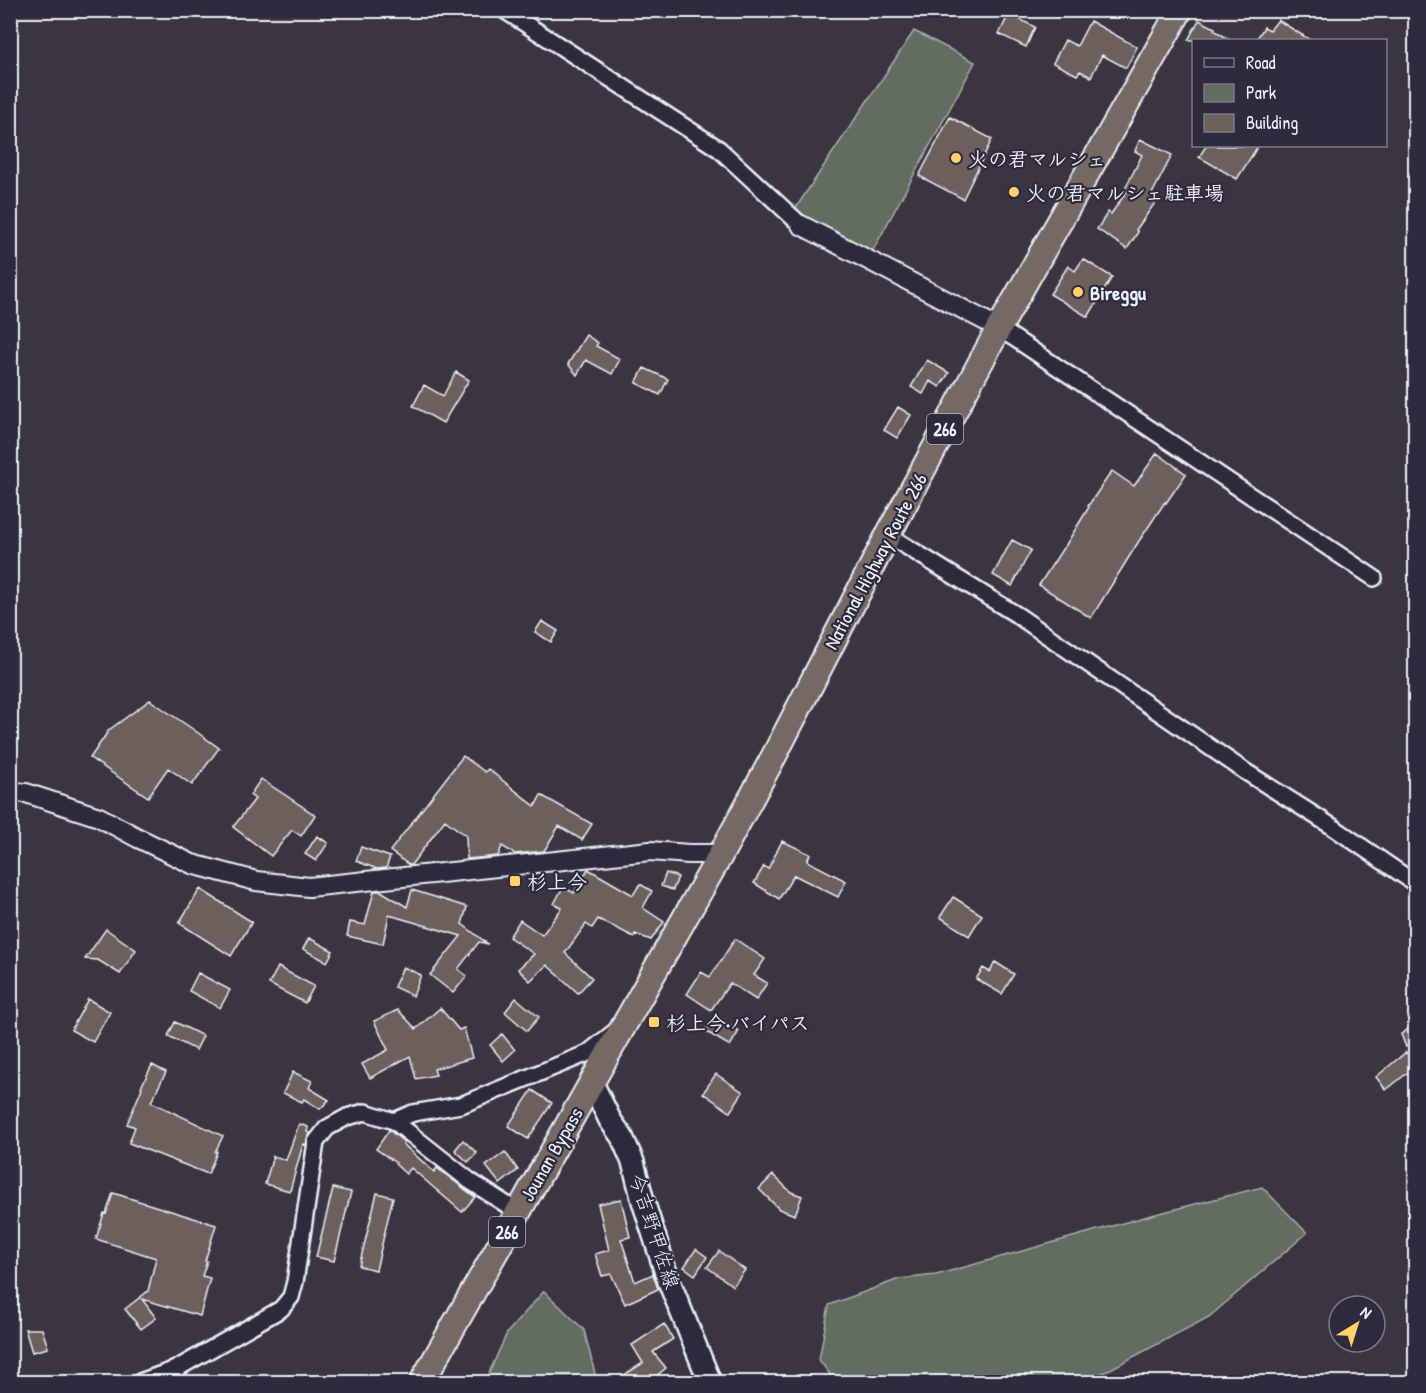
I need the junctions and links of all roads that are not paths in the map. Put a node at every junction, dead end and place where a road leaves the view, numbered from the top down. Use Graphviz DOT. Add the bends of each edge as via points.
graph roads {
  1 [pos="504,10"];
  2 [pos="1180,10"];
  3 [pos="801,225"];
  4 [pos="999,328"];
  5 [pos="888,535"];
  6 [pos="1374,578"];
  7 [pos="10,792"];
  8 [pos="721,854"];
  9 [pos="1416,884"];
  10 [pos="627,1022"];
  11 [pos="592,1083"];
  12 [pos="394,1121"];
  13 [pos="518,1212"];
  14 [pos="140,1383"];
  15 [pos="422,1383"];
  16 [pos="710,1383"];
  1 -- 3 [label="street" via="719,149"];
  2 -- 4 [label="highway, National Highway Route 266 / 266"];
  3 -- 4 [label="street"];
  4 -- 5 [label="highway, National Highway Route 266 / 266"];
  4 -- 6 [label="street"];
  5 -- 8 [label="highway, National Highway Route 266 / 266"];
  5 -- 9 [label="street" via="1017,615"];
  7 -- 8 [label="street" via="26,793 99,817 192,864 256,881 309,887 650,851"];
  8 -- 10 [label="highway, National Highway Route 266 / 266"];
  10 -- 11 [label="highway, National Highway Route 266 / 266"];
  10 -- 12 [label="street" via="588,1053 461,1105 413,1113"];
  11 -- 13 [label="highway, Jounan Bypass / 266"];
  11 -- 16 [label="main road, 今吉野甲佐線" via="633,1162 668,1279"];
  12 -- 13 [label="street"];
  12 -- 14 [label="street" via="365,1112 327,1128 316,1142 295,1282 291,1297 281,1309 176,1369"];
  13 -- 15 [label="highway, Jounan Bypass / 266"];
}
